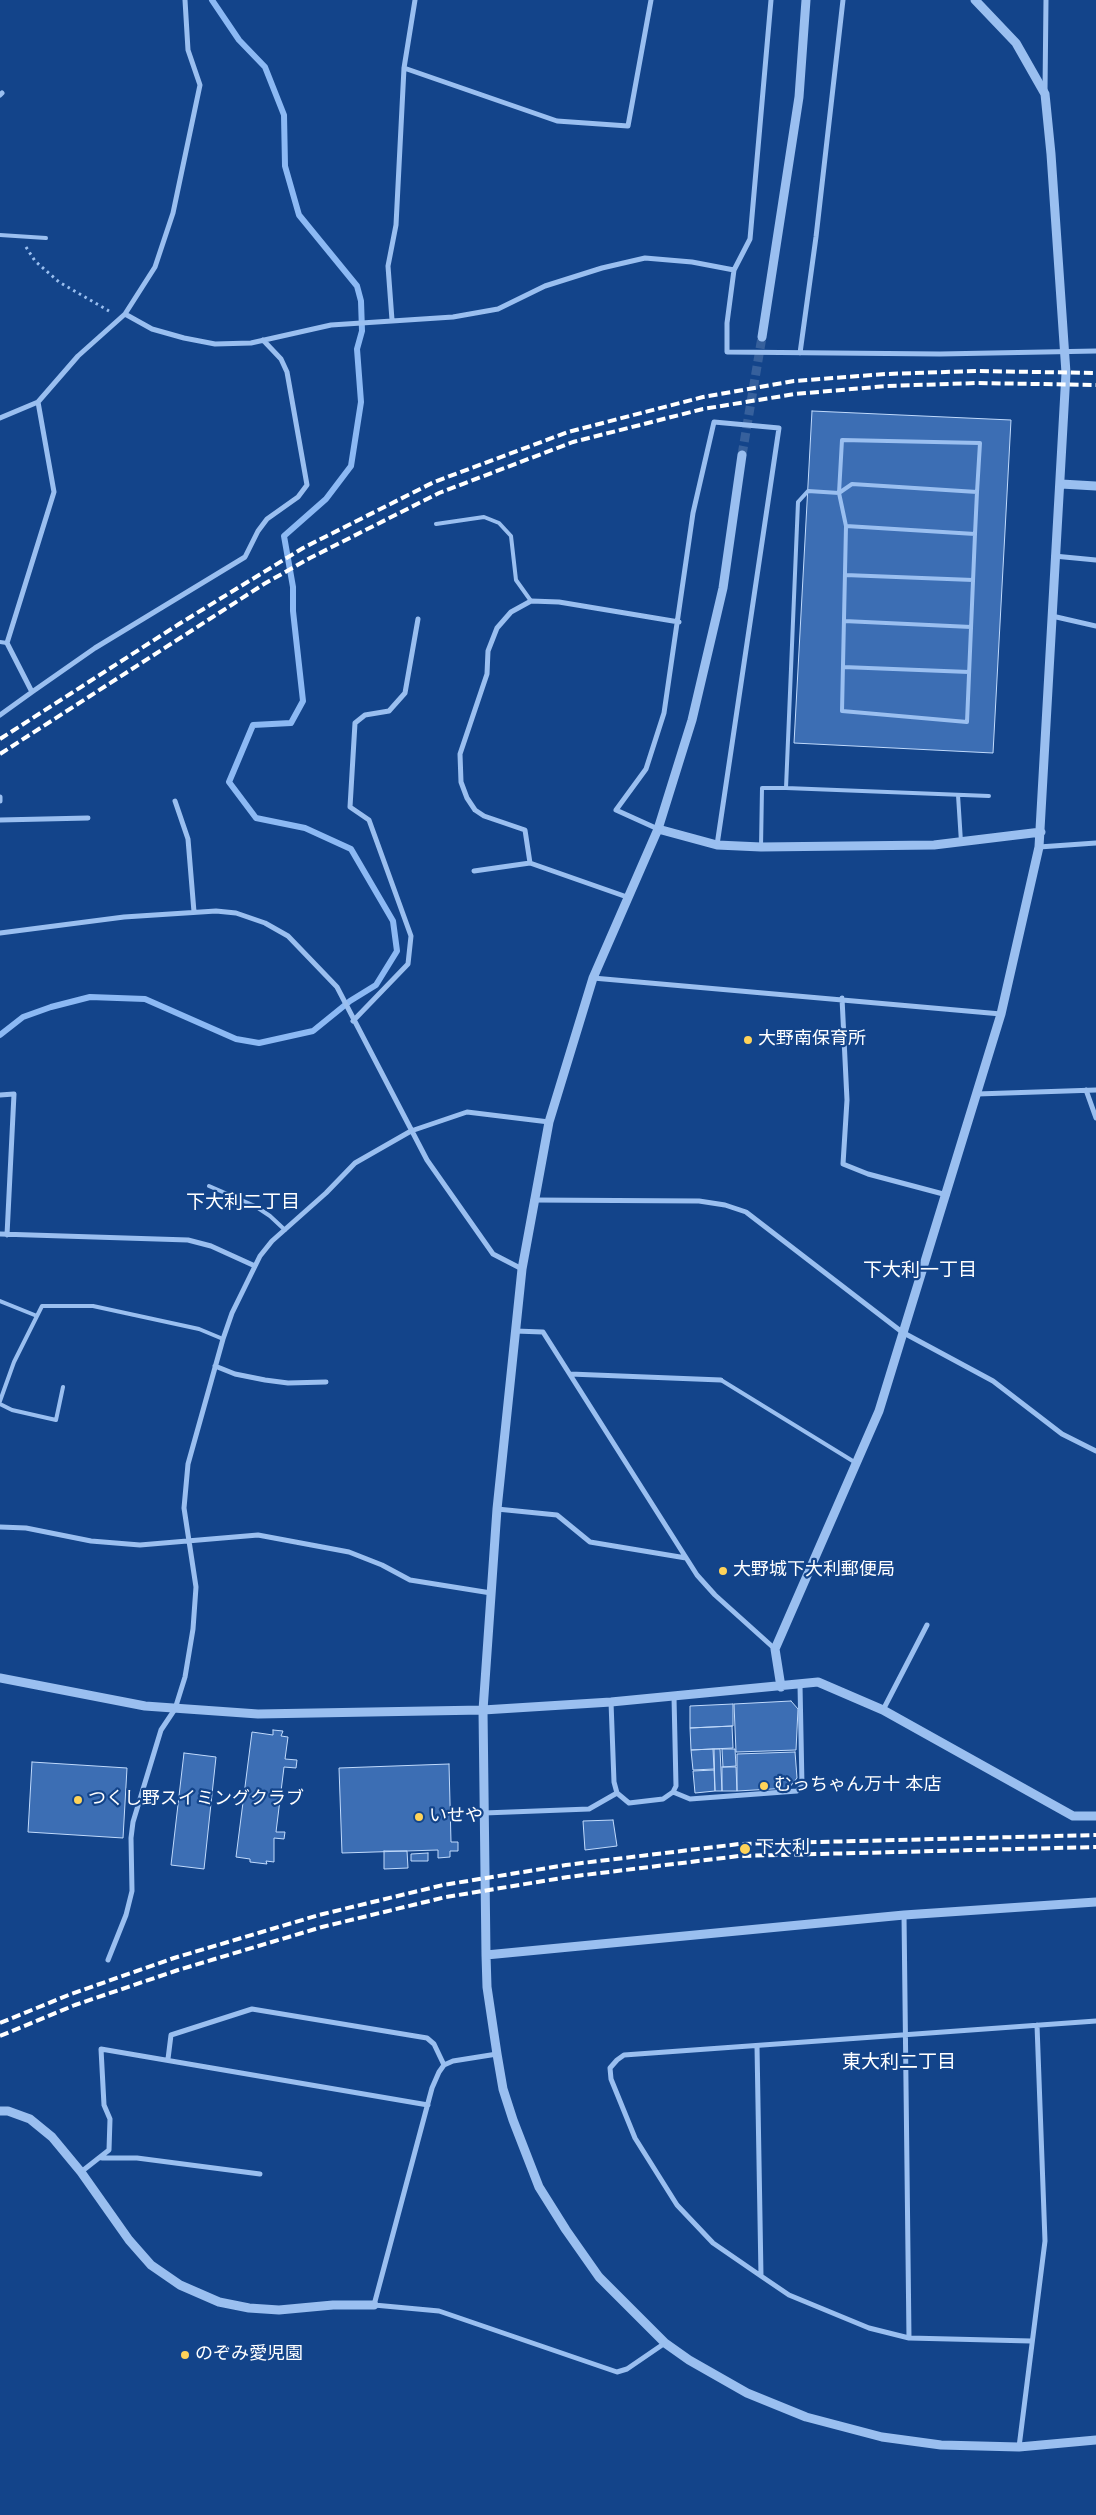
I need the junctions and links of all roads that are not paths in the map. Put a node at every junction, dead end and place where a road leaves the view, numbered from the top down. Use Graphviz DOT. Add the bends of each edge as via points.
graph roads {
  1 [pos="186,0"];
  2 [pos="415,0"];
  3 [pos="650,0"];
  4 [pos="771,0"];
  5 [pos="806,0"];
  6 [pos="843,0"];
  7 [pos="975,0"];
  8 [pos="1046,0"];
  9 [pos="404,68"];
  10 [pos="1045,94"];
  11 [pos="0,235"];
  12 [pos="46,238"];
  13 [pos="734,270"];
  14 [pos="123,316"];
  15 [pos="392,320"];
  16 [pos="762,337"];
  17 [pos="263,340"];
  18 [pos="1065,350"];
  19 [pos="1096,351"];
  20 [pos="800,353"];
  21 [pos="38,402"];
  22 [pos="0,418"];
  23 [pos="742,455"];
  24 [pos="1061,484"];
  25 [pos="1096,486"];
  26 [pos="977,492"];
  27 [pos="839,493"];
  28 [pos="436,524"];
  29 [pos="846,526"];
  30 [pos="975,534"];
  31 [pos="1054,556"];
  32 [pos="1096,560"];
  33 [pos="845,575"];
  34 [pos="973,580"];
  35 [pos="531,601"];
  36 [pos="1052,616"];
  37 [pos="418,619"];
  38 [pos="844,621"];
  39 [pos="679,622"];
  40 [pos="1096,626"];
  41 [pos="971,627"];
  42 [pos="0,642"];
  43 [pos="7,642"];
  44 [pos="843,667"];
  45 [pos="969,672"];
  46 [pos="32,692"];
  47 [pos="0,715"];
  48 [pos="786,788"];
  49 [pos="958,795"];
  50 [pos="0,796"];
  51 [pos="989,796"];
  52 [pos="0,801"];
  53 [pos="175,801"];
  54 [pos="88,818"];
  55 [pos="0,820"];
  56 [pos="658,829"];
  57 [pos="1040,832"];
  58 [pos="962,842"];
  59 [pos="1096,843"];
  60 [pos="717,845"];
  61 [pos="1039,847"];
  62 [pos="761,848"];
  63 [pos="530,863"];
  64 [pos="474,871"];
  65 [pos="627,897"];
  66 [pos="194,912"];
  67 [pos="0,933"];
  68 [pos="593,978"];
  69 [pos="842,998"];
  70 [pos="1001,1014"];
  71 [pos="353,1021"];
  72 [pos="1086,1090"];
  73 [pos="1096,1090"];
  74 [pos="0,1094"];
  75 [pos="977,1094"];
  76 [pos="1096,1118"];
  77 [pos="548,1122"];
  78 [pos="411,1131"];
  79 [pos="209,1186"];
  80 [pos="947,1195"];
  81 [pos="532,1200"];
  82 [pos="285,1230"];
  83 [pos="0,1234"];
  84 [pos="7,1234"];
  85 [pos="255,1266"];
  86 [pos="522,1268"];
  87 [pos="0,1300"];
  88 [pos="37,1316"];
  89 [pos="515,1331"];
  90 [pos="902,1332"];
  91 [pos="223,1338"];
  92 [pos="214,1366"];
  93 [pos="570,1374"];
  94 [pos="721,1380"];
  95 [pos="326,1382"];
  96 [pos="63,1387"];
  97 [pos="0,1403"];
  98 [pos="1096,1451"];
  99 [pos="856,1463"];
  100 [pos="497,1509"];
  101 [pos="0,1527"];
  102 [pos="189,1543"];
  103 [pos="686,1558"];
  104 [pos="490,1592"];
  105 [pos="927,1624"];
  106 [pos="775,1649"];
  107 [pos="0,1678"];
  108 [pos="800,1684"];
  109 [pos="781,1687"];
  110 [pos="674,1696"];
  111 [pos="611,1702"];
  112 [pos="175,1709"];
  113 [pos="484,1710"];
  114 [pos="884,1710"];
  115 [pos="673,1792"];
  116 [pos="617,1793"];
  117 [pos="484,1813"];
  118 [pos="1096,1816"];
  119 [pos="1096,1902"];
  120 [pos="904,1915"];
  121 [pos="486,1955"];
  122 [pos="108,1960"];
  123 [pos="1096,2021"];
  124 [pos="1037,2025"];
  125 [pos="906,2035"];
  126 [pos="757,2046"];
  127 [pos="497,2054"];
  128 [pos="168,2059"];
  129 [pos="444,2065"];
  130 [pos="428,2105"];
  131 [pos="0,2111"];
  132 [pos="102,2158"];
  133 [pos="82,2172"];
  134 [pos="260,2174"];
  135 [pos="760,2276"];
  136 [pos="374,2305"];
  137 [pos="908,2338"];
  138 [pos="1031,2341"];
  139 [pos="665,2343"];
  140 [pos="1096,2440"];
  141 [pos="1018,2447"];
  1 -- 14 [label="street" via="188,50 200,84 173,213 155,267"];
  2 -- 9 [label="street"];
  3 -- 9 [label="street" via="628,126 557,121"];
  4 -- 13 [label="street" via="750,239"];
  5 -- 16 [label="street" via="799,97"];
  6 -- 20 [label="street"];
  7 -- 10 [label="street" via="1016,42"];
  8 -- 10 [label="street"];
  9 -- 15 [label="street" via="396,225 388,266"];
  10 -- 18 [label="street"];
  11 -- 12 [label="lane"];
  13 -- 15 [label="street" via="645,258 545,286 498,309 453,317"];
  13 -- 20 [label="street" via="727,352"];
  14 -- 17 [label="street" via="152,329 215,344"];
  14 -- 21 [label="street" via="78,356"];
  15 -- 17 [label="street" via="331,324"];
  17 -- 46 [label="street" via="281,359 287,372 307,485 298,497 267,519 245,556 95,648"];
  18 -- 19 [label="street"];
  18 -- 20 [label="street" via="940,354"];
  18 -- 24 [label="street"];
  21 -- 22 [label="street"];
  21 -- 43 [label="street" via="54,492"];
  23 -- 56 [label="street" via="723,588 692,720"];
  24 -- 25 [label="street"];
  24 -- 31 [label="street"];
  26 -- 27 [label="lane" via="852,484"];
  26 -- 27 [label="lane" via="980,442 842,440"];
  26 -- 30 [label="lane"];
  27 -- 29 [label="lane"];
  27 -- 48 [label="lane" via="808,492 798,502"];
  28 -- 35 [label="lane" via="484,517 500,523 511,536 516,580"];
  29 -- 30 [label="lane"];
  29 -- 33 [label="lane"];
  30 -- 34 [label="lane"];
  31 -- 32 [label="street"];
  31 -- 36 [label="street"];
  33 -- 34 [label="lane"];
  33 -- 38 [label="lane"];
  34 -- 41 [label="lane"];
  35 -- 39 [label="street" via="560,602"];
  35 -- 63 [label="street" via="511,612 497,628 488,652 487,674 460,754 461,782 467,798 484,816 525,830"];
  36 -- 40 [label="street"];
  36 -- 57 [label="street"];
  37 -- 71 [label="street" via="405,694 389,711 365,715 355,723 350,807 368,820 412,936 408,964"];
  38 -- 41 [label="lane"];
  38 -- 44 [label="lane"];
  39 -- 56 [label="street" via="664,713 646,769 616,810"];
  39 -- 60 [label="street" via="693,513 714,422 779,428"];
  41 -- 45 [label="lane"];
  42 -- 43 [label="lane"];
  43 -- 46 [label="street"];
  44 -- 45 [label="lane"];
  44 -- 45 [label="lane" via="842,711 967,722"];
  46 -- 47 [label="street"];
  48 -- 49 [label="lane"];
  48 -- 62 [label="lane" via="762,788"];
  49 -- 51 [label="lane"];
  49 -- 58 [label="lane"];
  50 -- 52 [label="street"];
  53 -- 66 [label="street" via="188,839"];
  54 -- 55 [label="street"];
  56 -- 60 [label="street"];
  56 -- 65 [label="street"];
  57 -- 58 [label="street"];
  57 -- 61 [label="street"];
  58 -- 62 [label="street" via="854,848"];
  59 -- 61 [label="street"];
  60 -- 62 [label="street"];
  61 -- 70 [label="street"];
  63 -- 64 [label="street"];
  63 -- 65 [label="street"];
  65 -- 68 [label="street"];
  66 -- 67 [label="street" via="124,917"];
  66 -- 71 [label="street" via="236,913 265,923 288,936 337,987"];
  68 -- 69 [label="street"];
  68 -- 77 [label="street"];
  69 -- 70 [label="street"];
  69 -- 80 [label="street" via="847,1100 843,1164"];
  70 -- 75 [label="street"];
  71 -- 78 [label="street"];
  72 -- 73 [label="street"];
  72 -- 75 [label="street"];
  72 -- 76 [label="street"];
  74 -- 84 [label="street" via="14,1094"];
  75 -- 80 [label="street"];
  77 -- 78 [label="street" via="467,1112"];
  77 -- 81 [label="street"];
  78 -- 82 [label="street" via="355,1163"];
  78 -- 86 [label="street" via="426,1160 493,1254"];
  79 -- 82 [label="lane" via="255,1206"];
  80 -- 90 [label="street"];
  81 -- 86 [label="street"];
  81 -- 90 [label="street" via="700,1200 746,1212"];
  82 -- 85 [label="street" via="272,1241"];
  83 -- 84 [label="street"];
  84 -- 85 [label="street" via="188,1240 211,1246"];
  85 -- 91 [label="street"];
  86 -- 89 [label="street"];
  87 -- 88 [label="lane"];
  88 -- 91 [label="lane" via="42,1306 93,1306 199,1329"];
  88 -- 97 [label="lane" via="14,1362"];
  89 -- 93 [label="street" via="543,1332"];
  89 -- 100 [label="street"];
  90 -- 98 [label="street" via="994,1381 1062,1434"];
  90 -- 99 [label="street" via="879,1411"];
  91 -- 92 [label="street"];
  92 -- 95 [label="street" via="265,1380"];
  92 -- 102 [label="street" via="188,1464 184,1508"];
  93 -- 94 [label="street"];
  93 -- 103 [label="street"];
  94 -- 99 [label="lane"];
  96 -- 97 [label="lane" via="56,1420 12,1410"];
  99 -- 106 [label="street"];
  100 -- 103 [label="street" via="557,1515 590,1542"];
  100 -- 104 [label="street"];
  101 -- 102 [label="street" via="26,1528 92,1541 140,1545"];
  102 -- 104 [label="street" via="258,1535 349,1552 410,1580"];
  102 -- 112 [label="street" via="196,1587 193,1629 185,1677"];
  103 -- 106 [label="street" via="714,1595"];
  104 -- 113 [label="street"];
  105 -- 114 [label="street"];
  106 -- 109 [label="street"];
  107 -- 112 [label="street"];
  108 -- 109 [label="street"];
  108 -- 114 [label="street" via="818,1682"];
  108 -- 115 [label="street" via="802,1786 797,1791 690,1799"];
  109 -- 110 [label="street"];
  110 -- 111 [label="street"];
  110 -- 115 [label="street" via="678,1776"];
  111 -- 113 [label="street"];
  111 -- 116 [label="street"];
  112 -- 113 [label="street" via="258,1714"];
  112 -- 122 [label="street" via="162,1730 133,1822 132,1891"];
  113 -- 117 [label="street"];
  114 -- 118 [label="street" via="1073,1816"];
  115 -- 116 [label="street" via="663,1799 629,1803"];
  116 -- 117 [label="street" via="589,1808"];
  117 -- 121 [label="street"];
  119 -- 120 [label="street"];
  120 -- 121 [label="street"];
  120 -- 125 [label="street"];
  121 -- 127 [label="street" via="487,1988"];
  123 -- 124 [label="street"];
  124 -- 125 [label="street"];
  124 -- 138 [label="street" via="1044,2241"];
  125 -- 126 [label="street"];
  125 -- 137 [label="street"];
  126 -- 135 [label="street"];
  126 -- 135 [label="street" via="624,2055 612,2065 610,2072 635,2138 677,2205 713,2243"];
  127 -- 129 [label="street"];
  127 -- 139 [label="street" via="503,2089 539,2187 599,2277"];
  128 -- 129 [label="street" via="171,2035 252,2009 427,2038 434,2044"];
  128 -- 130 [label="street"];
  128 -- 132 [label="street" via="101,2049 104,2105 110,2119 109,2150"];
  129 -- 130 [label="street" via="432,2088"];
  130 -- 136 [label="street"];
  131 -- 133 [label="street" via="30,2119 52,2137"];
  132 -- 133 [label="street"];
  132 -- 134 [label="street" via="137,2158"];
  133 -- 136 [label="street" via="129,2240 151,2265 180,2285 219,2302 249,2308 279,2310"];
  135 -- 137 [label="street" via="789,2294 869,2328"];
  136 -- 139 [label="street" via="439,2311 617,2372 627,2369"];
  137 -- 138 [label="street"];
  138 -- 141 [label="street"];
  139 -- 141 [label="street" via="747,2394 806,2417 882,2437 941,2445"];
  140 -- 141 [label="street"];
}
